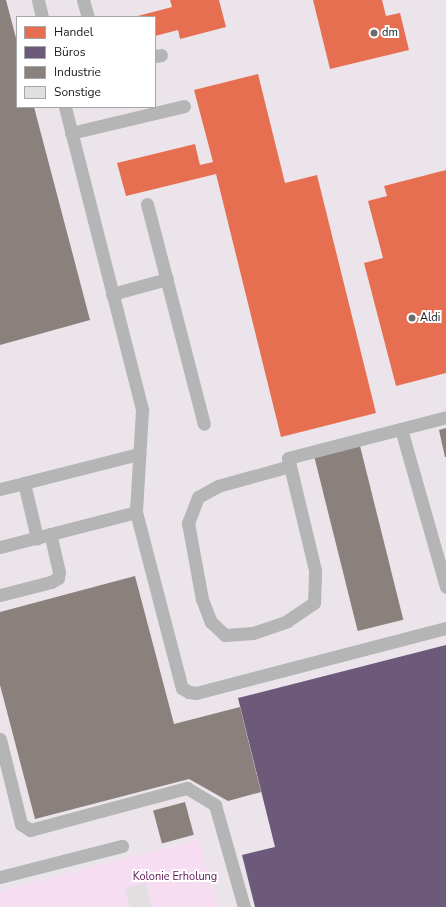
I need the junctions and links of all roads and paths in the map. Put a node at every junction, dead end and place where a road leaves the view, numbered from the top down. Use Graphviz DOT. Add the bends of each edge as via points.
graph roads {
  1 [pos="38,0"];
  2 [pos="83,0"];
  3 [pos="42,16"];
  4 [pos="88,16"];
  5 [pos="184,106"];
  6 [pos="65,108"];
  7 [pos="71,133"];
  8 [pos="147,204"];
  9 [pos="167,279"];
  10 [pos="112,294"];
  11 [pos="446,417"];
  12 [pos="204,424"];
  13 [pos="401,429"];
  14 [pos="139,454"];
  15 [pos="290,466"];
  16 [pos="24,483"];
  17 [pos="0,490"];
  18 [pos="136,512"];
  19 [pos="43,536"];
  20 [pos="0,547"];
  21 [pos="446,587"];
  22 [pos="0,596"];
  23 [pos="446,628"];
  24 [pos="0,739"];
  25 [pos="122,846"];
  26 [pos="0,877"];
  27 [pos="244,907"];
  1 -- 3 [label="lane"];
  2 -- 4 [label="lane"];
  5 -- 7 [label="lane"];
  6 -- 7 [label="lane"];
  7 -- 10 [label="lane"];
  8 -- 9 [label="lane"];
  9 -- 10 [label="lane"];
  9 -- 12 [label="lane"];
  10 -- 14 [label="lane" via="142,410"];
  11 -- 13 [label="lane"];
  13 -- 15 [label="lane" via="288,458"];
  13 -- 21 [label="lane"];
  14 -- 16 [label="lane"];
  14 -- 18 [label="lane"];
  15 -- 15 [label="lane" via="315,570 314,603 287,621 253,633 224,636 211,622 200,584 188,523 198,497 218,486"];
  16 -- 17 [label="lane"];
  16 -- 19 [label="lane"];
  18 -- 19 [label="lane"];
  18 -- 23 [label="lane" via="182,688 189,692 196,694"];
  19 -- 20 [label="lane"];
  19 -- 22 [label="lane" via="59,572 58,578"];
  24 -- 27 [label="lane" via="21,824 30,830 187,788 215,805"];
  25 -- 26 [label="lane"];
}
